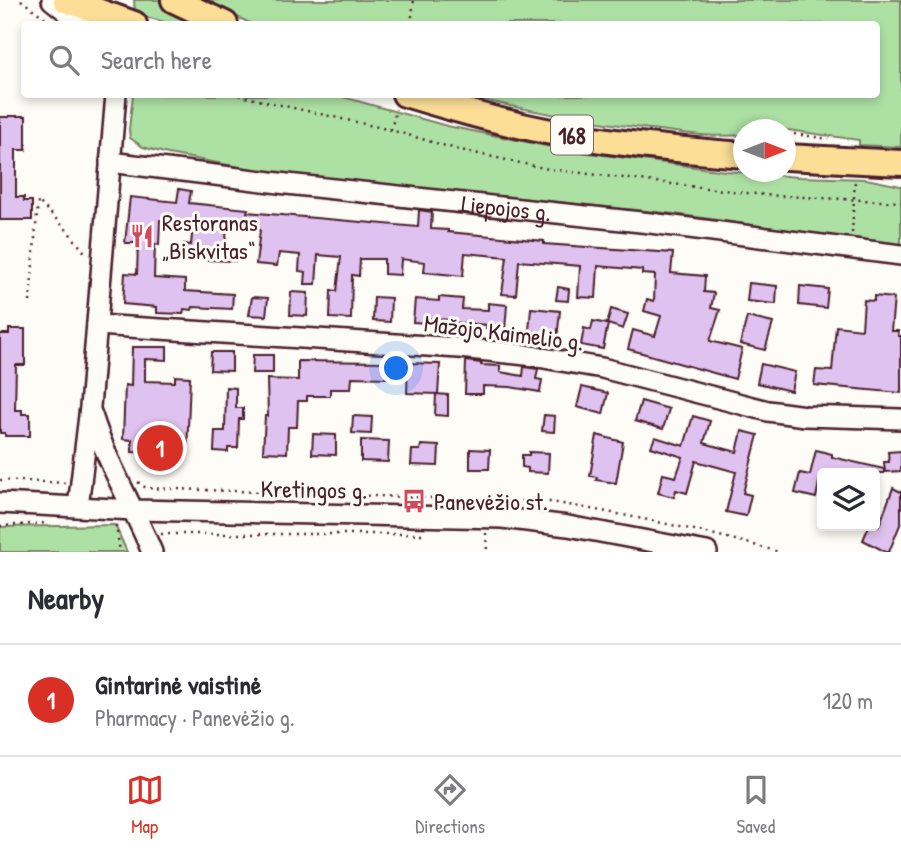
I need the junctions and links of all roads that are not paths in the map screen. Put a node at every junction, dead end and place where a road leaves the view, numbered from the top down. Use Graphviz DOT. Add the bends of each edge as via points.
graph roads {
  1 [pos="52,0"];
  2 [pos="66,0"];
  3 [pos="174,0"];
  4 [pos="127,18"];
  5 [pos="78,21"];
  6 [pos="212,21"];
  7 [pos="116,98"];
  8 [pos="401,100"];
  9 [pos="733,154"];
  10 [pos="796,158"];
  11 [pos="110,162"];
  12 [pos="901,163"];
  13 [pos="901,255"];
  14 [pos="97,325"];
  15 [pos="90,407"];
  16 [pos="901,419"];
  17 [pos="0,503"];
  18 [pos="78,507"];
  19 [pos="134,510"];
  20 [pos="149,546"];
  21 [pos="707,552"];
  1 -- 5 [label="street"];
  2 -- 4 [label="main road"];
  3 -- 6 [label="main road"];
  7 -- 11 [label="street"];
  8 -- 9 [label="main road, 168" via="544,131"];
  10 -- 12 [label="main road"];
  11 -- 13 [label="street, Liepojos g."];
  11 -- 14 [label="street"];
  14 -- 15 [label="street"];
  14 -- 16 [label="street, Mažojo Kaimelio g." via="526,355 602,368 768,411"];
  15 -- 18 [label="street"];
  15 -- 19 [label="street"];
  17 -- 18 [label="street, Kretingos g."];
  18 -- 19 [label="street, Kretingos g."];
  19 -- 20 [label="street"];
  19 -- 21 [label="street, Kretingos g." via="502,518"];
}
